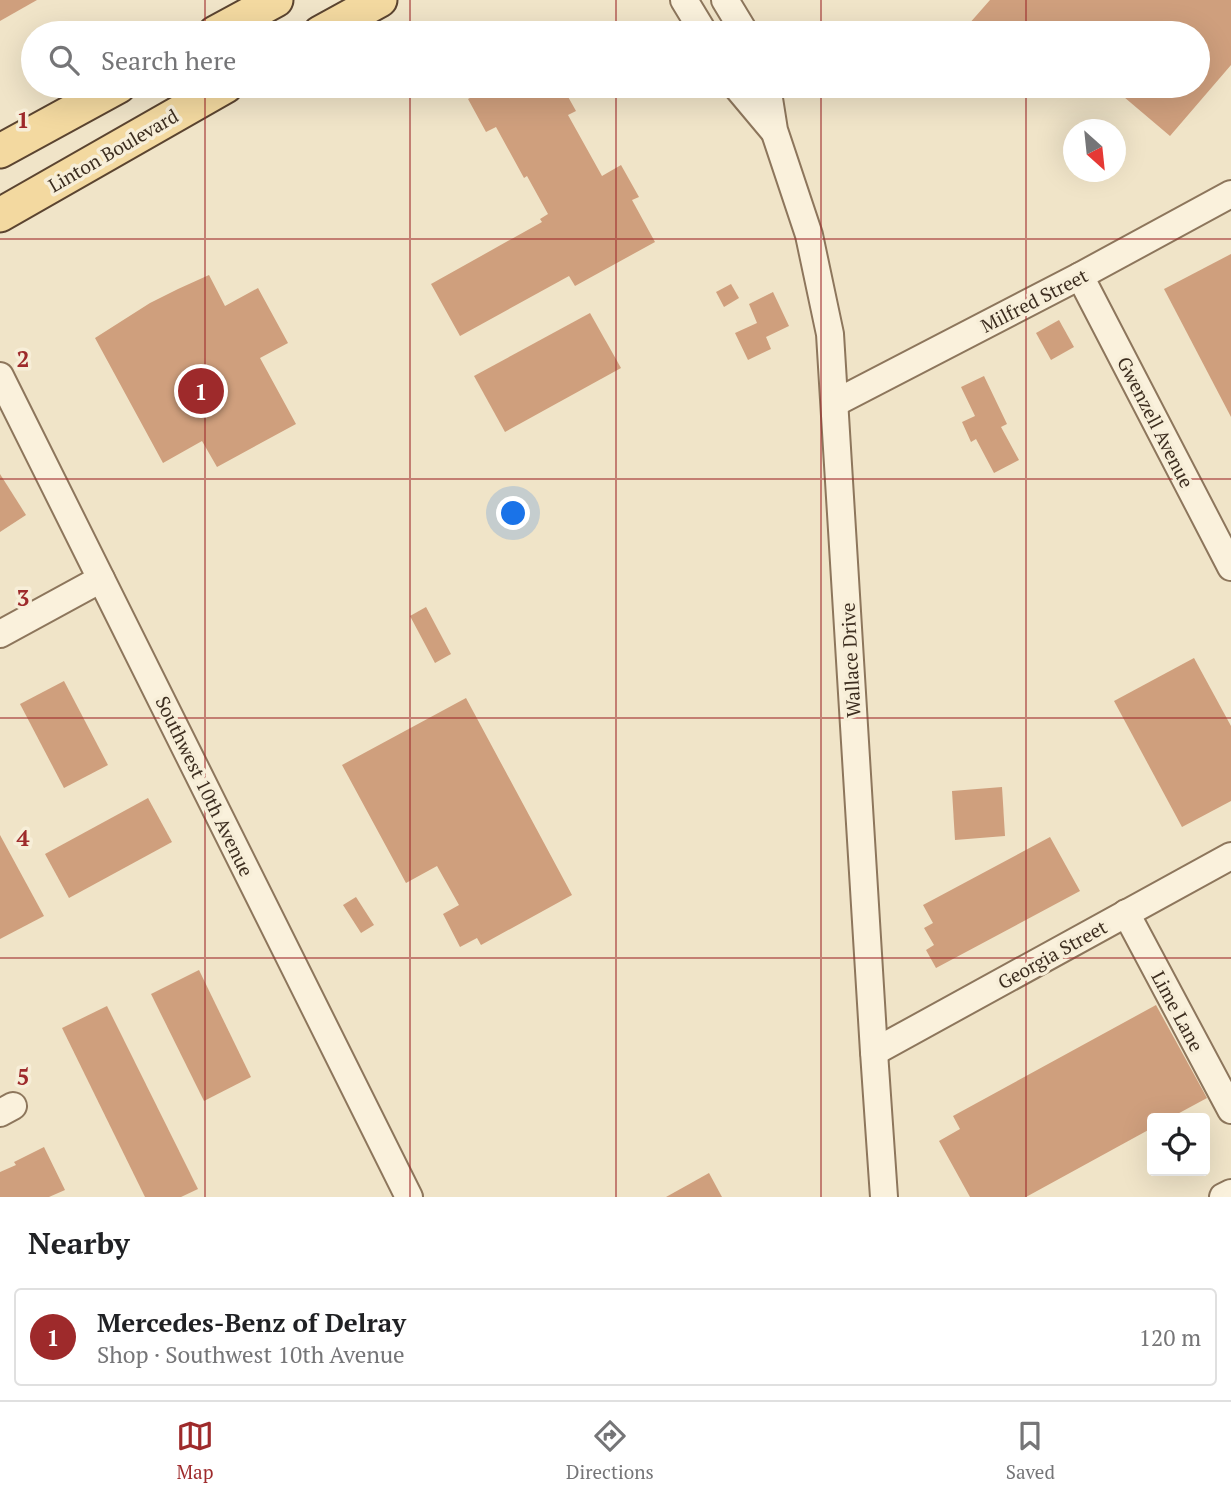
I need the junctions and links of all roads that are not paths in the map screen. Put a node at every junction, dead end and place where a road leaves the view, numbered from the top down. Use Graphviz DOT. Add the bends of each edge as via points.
graph roads {
  1 [pos="276,0"];
  2 [pos="380,0"];
  3 [pos="684,0"];
  4 [pos="725,0"];
  5 [pos="237,21"];
  6 [pos="342,21"];
  7 [pos="697,21"];
  8 [pos="738,21"];
  9 [pos="97,98"];
  10 [pos="205,98"];
  11 [pos="746,98"];
  12 [pos="769,98"];
  13 [pos="774,130"];
  14 [pos="0,151"];
  15 [pos="1231,194"];
  16 [pos="0,215"];
  17 [pos="1080,276"];
  18 [pos="0,376"];
  19 [pos="835,403"];
  20 [pos="1231,567"];
  21 [pos="101,579"];
  22 [pos="0,634"];
  23 [pos="1231,856"];
  24 [pos="1126,913"];
  25 [pos="874,1052"];
  26 [pos="1231,1110"];
  27 [pos="1231,1193"];
  28 [pos="409,1197"];
  29 [pos="884,1197"];
  30 [pos="1223,1197"];
  1 -- 5 [label="main road"];
  2 -- 6 [label="main road"];
  3 -- 7 [label="street"];
  4 -- 8 [label="street"];
  9 -- 14 [label="main road"];
  10 -- 16 [label="main road, Linton Boulevard"];
  11 -- 13 [label="street, Wallace Drive"];
  12 -- 13 [label="street, Wallace Drive"];
  13 -- 19 [label="street, Wallace Drive" via="809,235 830,334"];
  15 -- 17 [label="street, Milfred Street"];
  17 -- 19 [label="street, Milfred Street"];
  17 -- 20 [label="street, Gwenzell Avenue"];
  18 -- 21 [label="street, Southwest 10th Avenue"];
  19 -- 25 [label="street, Wallace Drive"];
  21 -- 22 [label="street"];
  21 -- 28 [label="street, Southwest 10th Avenue"];
  23 -- 24 [label="street, Georgia Street"];
  24 -- 25 [label="street, Georgia Street"];
  24 -- 26 [label="street, Lime Lane"];
  25 -- 29 [label="street, Wallace Drive"];
  27 -- 30 [label="street"];
}
